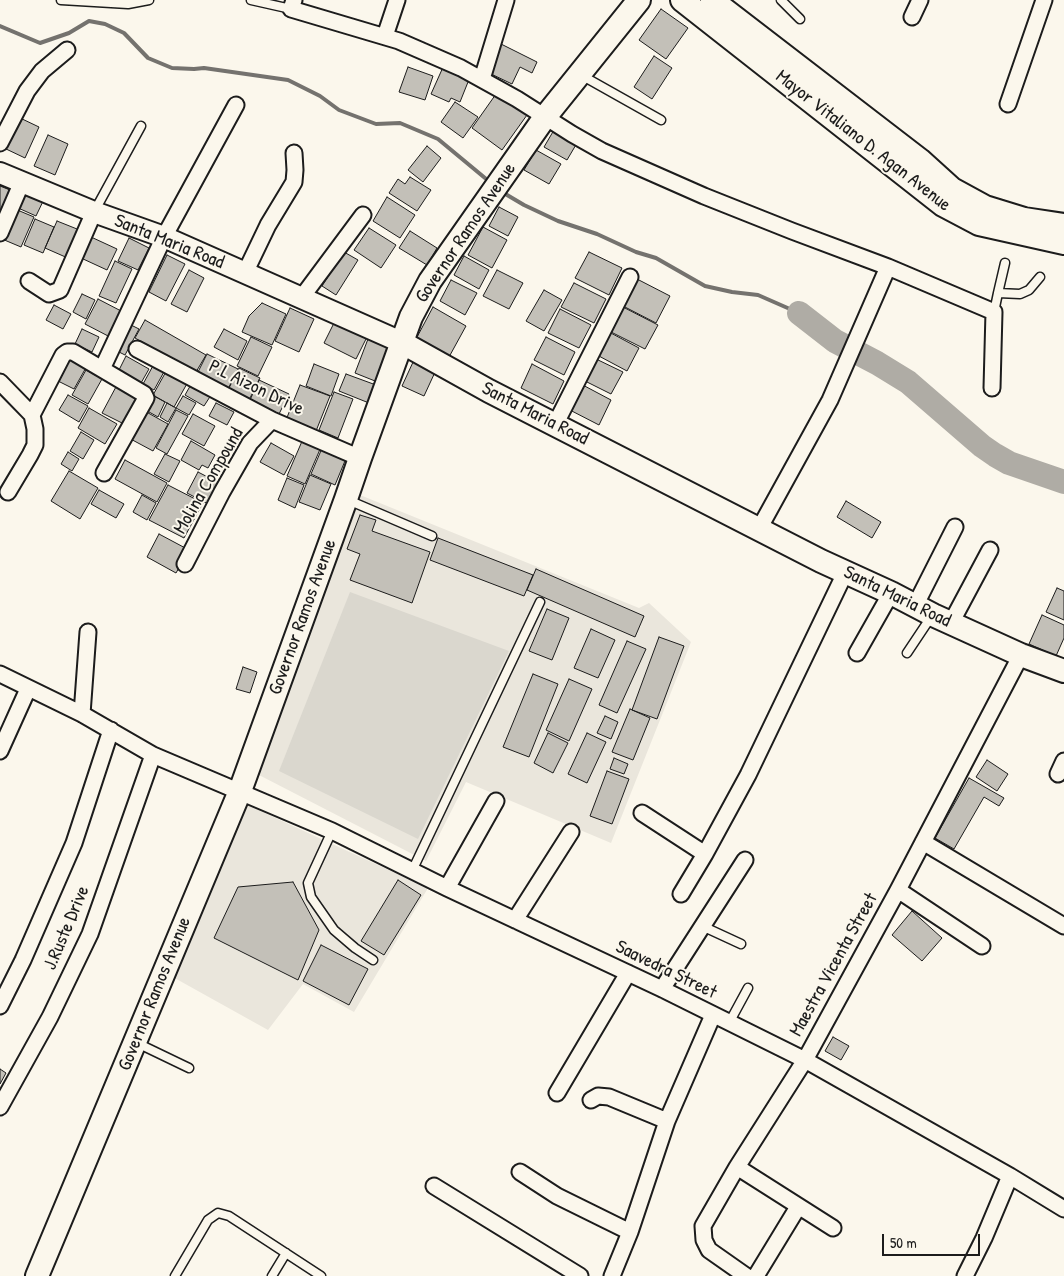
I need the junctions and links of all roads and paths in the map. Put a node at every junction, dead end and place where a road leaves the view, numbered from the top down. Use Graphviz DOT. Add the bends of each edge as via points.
graph roads {
  1 [pos="61,0"];
  2 [pos="149,0"];
  3 [pos="252,0"];
  4 [pos="397,0"];
  5 [pos="506,0"];
  6 [pos="639,0"];
  7 [pos="682,0"];
  8 [pos="712,0"];
  9 [pos="781,0"];
  10 [pos="920,0"];
  11 [pos="1044,0"];
  12 [pos="292,5"];
  13 [pos="912,17"];
  14 [pos="800,18"];
  15 [pos="385,36"];
  16 [pos="68,50"];
  17 [pos="580,74"];
  18 [pos="482,79"];
  19 [pos="1008,104"];
  20 [pos="236,105"];
  21 [pos="545,117"];
  22 [pos="661,120"];
  23 [pos="141,126"];
  24 [pos="0,143"];
  25 [pos="294,153"];
  26 [pos="0,173"];
  27 [pos="22,182"];
  28 [pos="948,197"];
  29 [pos="94,212"];
  30 [pos="363,215"];
  31 [pos="1064,225"];
  32 [pos="0,233"];
  33 [pos="164,237"];
  34 [pos="1064,243"];
  35 [pos="1005,263"];
  36 [pos="888,267"];
  37 [pos="245,273"];
  38 [pos="630,277"];
  39 [pos="1040,277"];
  40 [pos="28,281"];
  41 [pos="998,293"];
  42 [pos="302,297"];
  43 [pos="994,312"];
  44 [pos="401,342"];
  45 [pos="137,349"];
  46 [pos="102,369"];
  47 [pos="0,382"];
  48 [pos="992,388"];
  49 [pos="32,415"];
  50 [pos="272,420"];
  51 [pos="555,425"];
  52 [pos="360,458"];
  53 [pos="104,473"];
  54 [pos="8,492"];
  55 [pos="346,499"];
  56 [pos="955,528"];
  57 [pos="759,530"];
  58 [pos="432,536"];
  59 [pos="990,550"];
  60 [pos="185,564"];
  61 [pos="846,572"];
  62 [pos="890,593"];
  63 [pos="540,602"];
  64 [pos="933,615"];
  65 [pos="88,632"];
  66 [pos="857,653"];
  67 [pos="907,653"];
  68 [pos="1022,655"];
  69 [pos="1064,671"];
  70 [pos="0,674"];
  71 [pos="28,689"];
  72 [pos="82,714"];
  73 [pos="111,730"];
  74 [pos="0,751"];
  75 [pos="153,755"];
  76 [pos="240,791"];
  77 [pos="496,801"];
  78 [pos="642,813"];
  79 [pos="332,831"];
  80 [pos="571,832"];
  81 [pos="923,842"];
  82 [pos="705,854"];
  83 [pos="745,860"];
  84 [pos="412,871"];
  85 [pos="447,888"];
  86 [pos="898,890"];
  87 [pos="681,894"];
  88 [pos="514,920"];
  89 [pos="702,926"];
  90 [pos="1064,926"];
  91 [pos="741,944"];
  92 [pos="982,946"];
  93 [pos="373,960"];
  94 [pos="628,974"];
  95 [pos="748,988"];
  96 [pos="662,989"];
  97 [pos="0,1006"];
  98 [pos="713,1015"];
  99 [pos="729,1023"];
  100 [pos="136,1042"];
  101 [pos="805,1060"];
  102 [pos="189,1068"];
  103 [pos="557,1094"];
  104 [pos="591,1100"];
  105 [pos="0,1107"];
  106 [pos="666,1121"];
  107 [pos="737,1167"];
  108 [pos="520,1172"];
  109 [pos="1010,1176"];
  110 [pos="434,1186"];
  111 [pos="798,1207"];
  112 [pos="1064,1209"];
  113 [pos="832,1228"];
  114 [pos="630,1232"];
  115 [pos="286,1253"];
  116 [pos="37,1276"];
  117 [pos="175,1276"];
  118 [pos="272,1276"];
  119 [pos="321,1276"];
  120 [pos="580,1276"];
  121 [pos="612,1276"];
  122 [pos="746,1276"];
  123 [pos="756,1276"];
  124 [pos="965,1276"];
  1 -- 2 [label="lane" via="128,4"];
  3 -- 12 [label="lane"];
  4 -- 15 [label="street"];
  5 -- 18 [label="street"];
  6 -- 17 [label="main road, Governor Ramos Avenue"];
  7 -- 28 [label="main road, Mayor Vitaliano D. Agan Avenue"];
  8 -- 28 [label="main road, Mayor Vitaliano D. Agan Avenue" via="920,160"];
  9 -- 14 [label="lane"];
  10 -- 13 [label="street"];
  11 -- 19 [label="street"];
  12 -- 15 [label="street"];
  15 -- 18 [label="street"];
  16 -- 24 [label="street" via="42,72 27,91"];
  17 -- 21 [label="main road, Governor Ramos Avenue"];
  17 -- 22 [label="lane"];
  18 -- 21 [label="street"];
  20 -- 33 [label="street"];
  21 -- 36 [label="street" via="602,151 644,170"];
  21 -- 44 [label="main road, Governor Ramos Avenue" via="430,281 410,317"];
  23 -- 29 [label="lane"];
  25 -- 37 [label="street" via="294,182 268,225"];
  26 -- 27 [label="street, Santa Maria Road"];
  27 -- 29 [label="street, Santa Maria Road"];
  27 -- 32 [label="street"];
  28 -- 31 [label="main road, Mayor Vitaliano D. Agan Avenue" via="1024,219"];
  28 -- 34 [label="main road, Mayor Vitaliano D. Agan Avenue" via="979,224"];
  29 -- 33 [label="street, Santa Maria Road"];
  29 -- 40 [label="street" via="60,290 49,294"];
  30 -- 42 [label="street"];
  33 -- 37 [label="street, Santa Maria Road"];
  33 -- 46 [label="street"];
  35 -- 41 [label="lane"];
  36 -- 43 [label="street"];
  36 -- 57 [label="street" via="830,400"];
  37 -- 42 [label="street, Santa Maria Road"];
  38 -- 51 [label="street"];
  39 -- 41 [label="lane" via="1029,290 1020,294"];
  41 -- 43 [label="lane"];
  42 -- 44 [label="street, Santa Maria Road"];
  43 -- 48 [label="street"];
  44 -- 51 [label="main road, Santa Maria Road"];
  44 -- 52 [label="main road, Governor Ramos Avenue"];
  45 -- 50 [label="street, P.L Aizon Drive"];
  46 -- 49 [label="street" via="72,352 63,355"];
  46 -- 53 [label="street" via="146,396"];
  47 -- 49 [label="street"];
  49 -- 54 [label="street" via="35,445"];
  50 -- 52 [label="street, P.L Aizon Drive"];
  50 -- 60 [label="street, Molina Compound" via="250,443"];
  51 -- 57 [label="main road, Santa Maria Road"];
  52 -- 55 [label="main road, Governor Ramos Avenue"];
  55 -- 58 [label="lane"];
  55 -- 76 [label="main road, Governor Ramos Avenue"];
  56 -- 64 [label="street"];
  57 -- 61 [label="main road, Santa Maria Road"];
  59 -- 64 [label="street"];
  61 -- 62 [label="main road, Santa Maria Road"];
  61 -- 82 [label="street" via="748,774"];
  62 -- 64 [label="main road, Santa Maria Road"];
  62 -- 66 [label="street"];
  63 -- 84 [label="lane"];
  64 -- 67 [label="lane"];
  64 -- 68 [label="main road, Santa Maria Road"];
  65 -- 72 [label="street"];
  68 -- 69 [label="main road, Santa Maria Road"];
  68 -- 81 [label="street, Maestra Vicenta Street"];
  70 -- 71 [label="street, Saavedra Street"];
  71 -- 72 [label="street, Saavedra Street"];
  71 -- 74 [label="street"];
  72 -- 73 [label="street, Saavedra Street"];
  73 -- 75 [label="street, Saavedra Street"];
  73 -- 97 [label="street" via="74,843"];
  75 -- 76 [label="street, Saavedra Street"];
  75 -- 105 [label="street, J.Ruste Drive" via="90,934 50,1017"];
  76 -- 79 [label="street, Saavedra Street"];
  76 -- 100 [label="main road, Governor Ramos Avenue"];
  77 -- 85 [label="street"];
  78 -- 82 [label="street"];
  79 -- 84 [label="street, Saavedra Street"];
  79 -- 93 [label="lane" via="308,883 311,897 334,930"];
  80 -- 88 [label="street"];
  81 -- 86 [label="street, Maestra Vicenta Street"];
  81 -- 90 [label="street"];
  82 -- 87 [label="street"];
  83 -- 89 [label="street"];
  84 -- 85 [label="street, Saavedra Street"];
  85 -- 88 [label="street, Saavedra Street"];
  86 -- 92 [label="street"];
  86 -- 101 [label="street, Maestra Vicenta Street"];
  88 -- 94 [label="street, Saavedra Street"];
  89 -- 91 [label="lane"];
  89 -- 96 [label="street"];
  94 -- 96 [label="street, Saavedra Street"];
  94 -- 103 [label="street"];
  95 -- 99 [label="lane"];
  96 -- 98 [label="street, Saavedra Street"];
  98 -- 99 [label="street, Saavedra Street"];
  98 -- 106 [label="street"];
  99 -- 101 [label="street, Saavedra Street"];
  100 -- 102 [label="lane"];
  100 -- 116 [label="main road, Governor Ramos Avenue"];
  101 -- 107 [label="street, Maestra Vicenta Street"];
  101 -- 109 [label="street, Saavedra Street"];
  104 -- 106 [label="street" via="598,1096 609,1097"];
  106 -- 114 [label="street"];
  107 -- 111 [label="street"];
  107 -- 122 [label="street, Maestra Vicenta Street" via="703,1226 704,1240 709,1250"];
  108 -- 114 [label="street" via="558,1196"];
  109 -- 112 [label="street, Saavedra Street"];
  109 -- 124 [label="street"];
  110 -- 120 [label="street"];
  111 -- 113 [label="street"];
  111 -- 123 [label="street"];
  114 -- 121 [label="street"];
  115 -- 117 [label="lane" via="230,1216 218,1213 208,1220"];
  115 -- 118 [label="lane"];
  115 -- 119 [label="lane"];
}
